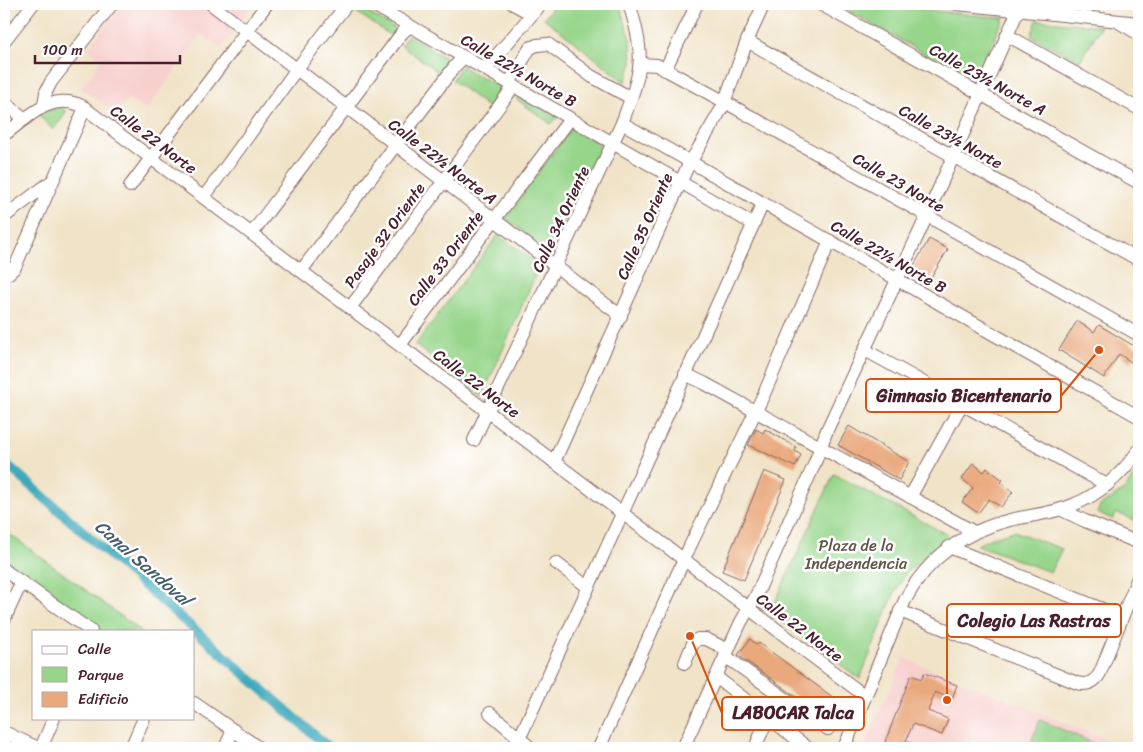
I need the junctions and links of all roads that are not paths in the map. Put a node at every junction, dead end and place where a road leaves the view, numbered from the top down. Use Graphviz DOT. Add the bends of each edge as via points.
graph roads {
  1 [pos="33,4"];
  2 [pos="112,4"];
  3 [pos="211,4"];
  4 [pos="267,4"];
  5 [pos="347,4"];
  6 [pos="372,4"];
  7 [pos="513,4"];
  8 [pos="541,4"];
  9 [pos="629,4"];
  10 [pos="697,4"];
  11 [pos="764,4"];
  12 [pos="820,4"];
  13 [pos="957,4"];
  14 [pos="1019,7"];
  15 [pos="532,14"];
  16 [pos="1114,20"];
  17 [pos="1139,23"];
  18 [pos="410,26"];
  19 [pos="246,32"];
  20 [pos="1139,34"];
  21 [pos="1007,35"];
  22 [pos="4,41"];
  23 [pos="747,41"];
  24 [pos="464,57"];
  25 [pos="640,64"];
  26 [pos="485,69"];
  27 [pos="296,70"];
  28 [pos="665,70"];
  29 [pos="512,84"];
  30 [pos="981,94"];
  31 [pos="631,98"];
  32 [pos="4,102"];
  33 [pos="725,102"];
  34 [pos="44,105"];
  35 [pos="85,108"];
  36 [pos="347,108"];
  37 [pos="1139,109"];
  38 [pos="25,119"];
  39 [pos="570,119"];
  40 [pos="622,123"];
  41 [pos="4,135"];
  42 [pos="613,143"];
  43 [pos="396,146"];
  44 [pos="954,156"];
  45 [pos="152,157"];
  46 [pos="691,162"];
  47 [pos="54,179"];
  48 [pos="443,182"];
  49 [pos="681,183"];
  50 [pos="1139,183"];
  51 [pos="130,186"];
  52 [pos="204,197"];
  53 [pos="762,203"];
  54 [pos="927,216"];
  55 [pos="4,217"];
  56 [pos="494,221"];
  57 [pos="753,224"];
  58 [pos="252,233"];
  59 [pos="830,241"];
  60 [pos="1139,260"];
  61 [pos="555,267"];
  62 [pos="302,271"];
  63 [pos="4,275"];
  64 [pos="898,280"];
  65 [pos="350,308"];
  66 [pos="621,316"];
  67 [pos="1139,335"];
  68 [pos="400,345"];
  69 [pos="865,350"];
  70 [pos="685,374"];
  71 [pos="962,404"];
  72 [pos="754,411"];
  73 [pos="488,412"];
  74 [pos="1139,417"];
  75 [pos="474,440"];
  76 [pos="821,448"];
  77 [pos="1139,450"];
  78 [pos="554,462"];
  79 [pos="1107,485"];
  80 [pos="910,497"];
  81 [pos="1062,510"];
  82 [pos="622,513"];
  83 [pos="974,532"];
  84 [pos="1139,544"];
  85 [pos="949,547"];
  86 [pos="684,560"];
  87 [pos="556,563"];
  88 [pos="4,570"];
  89 [pos="1139,575"];
  90 [pos="21,583"];
  91 [pos="588,587"];
  92 [pos="748,609"];
  93 [pos="900,611"];
  94 [pos="1122,617"];
  95 [pos="4,620"];
  96 [pos="90,630"];
  97 [pos="727,653"];
  98 [pos="685,663"];
  99 [pos="716,677"];
  100 [pos="865,696"];
  101 [pos="195,703"];
  102 [pos="490,713"];
  103 [pos="768,717"];
  104 [pos="53,720"];
  105 [pos="143,720"];
  106 [pos="828,729"];
  107 [pos="233,730"];
  108 [pos="4,732"];
  109 [pos="517,743"];
  110 [pos="39,748"];
  111 [pos="131,748"];
  112 [pos="225,748"];
  113 [pos="260,748"];
  114 [pos="531,748"];
  115 [pos="599,748"];
  116 [pos="683,748"];
  117 [pos="755,748"];
  118 [pos="808,748"];
  119 [pos="844,748"];
  1 -- 22 [label="street"];
  2 -- 34 [label="street" via="51,82"];
  3 -- 19 [label="street, Calle 22½ Norte A"];
  4 -- 19 [label="street"];
  5 -- 27 [label="street"];
  6 -- 18 [label="street, Calle 22½ Norte B"];
  7 -- 15 [label="street"];
  8 -- 15 [label="street"];
  9 -- 25 [label="street, Calle 34 Oriente" via="639,37"];
  10 -- 28 [label="street"];
  11 -- 23 [label="street, Calle 35 Oriente"];
  12 -- 30 [label="street, Calle 23½ Norte A"];
  13 -- 14 [label="street"];
  14 -- 16 [label="street"];
  14 -- 21 [label="street"];
  15 -- 26 [label="street"];
  16 -- 17 [label="street"];
  16 -- 20 [label="street"];
  18 -- 24 [label="street, Calle 22½ Norte B"];
  18 -- 36 [label="street"];
  19 -- 27 [label="street, Calle 22½ Norte A"];
  19 -- 45 [label="street"];
  21 -- 30 [label="street"];
  21 -- 37 [label="street"];
  23 -- 33 [label="street, Calle 35 Oriente"];
  23 -- 44 [label="street, Calle 23½ Norte"];
  24 -- 26 [label="street, Calle 22½ Norte B"];
  24 -- 43 [label="street"];
  25 -- 28 [label="street, Calle 23 Norte" via="653,64"];
  25 -- 31 [label="street, Calle 34 Oriente"];
  26 -- 29 [label="street, Calle 22½ Norte B"];
  27 -- 36 [label="street, Calle 22½ Norte A"];
  27 -- 52 [label="street"];
  28 -- 33 [label="street, Calle 23 Norte"];
  29 -- 31 [label="street, Pasaje 32 Oriente" via="530,48 548,44 584,72"];
  29 -- 39 [label="street, Calle 22½ Norte B"];
  29 -- 48 [label="street, Pasaje 32 Oriente"];
  30 -- 44 [label="street"];
  30 -- 50 [label="street, Calle 23½ Norte A"];
  31 -- 40 [label="street, Calle 34 Oriente"];
  32 -- 38 [label="street"];
  33 -- 46 [label="street, Calle 35 Oriente"];
  33 -- 54 [label="street, Calle 23 Norte"];
  34 -- 35 [label="street, Calle 22 Norte" via="67,101"];
  34 -- 38 [label="street"];
  35 -- 45 [label="street, Calle 22 Norte"];
  35 -- 47 [label="street"];
  36 -- 43 [label="street, Calle 22½ Norte A"];
  36 -- 58 [label="street"];
  38 -- 41 [label="street"];
  39 -- 42 [label="street, Calle 22½ Norte B"];
  39 -- 56 [label="street, Calle 33 Oriente"];
  40 -- 42 [label="street, Calle 34 Oriente"];
  40 -- 46 [label="street, Calle 22½ Norte B"];
  42 -- 49 [label="street, Calle 22½ Norte B"];
  42 -- 61 [label="street, Calle 34 Oriente"];
  43 -- 48 [label="street, Calle 22½ Norte A"];
  43 -- 62 [label="street"];
  44 -- 54 [label="street"];
  44 -- 60 [label="street, Calle 23½ Norte"];
  45 -- 51 [label="street"];
  45 -- 52 [label="street, Calle 22 Norte"];
  46 -- 49 [label="street, Calle 35 Oriente"];
  46 -- 53 [label="street, Calle 22½ Norte B"];
  47 -- 55 [label="street"];
  47 -- 63 [label="street" via="15,267"];
  48 -- 56 [label="street, Calle 22½ Norte A"];
  48 -- 65 [label="street, Pasaje 32 Oriente"];
  49 -- 57 [label="street, Calle 22½ Norte B"];
  49 -- 66 [label="street, Calle 35 Oriente"];
  52 -- 58 [label="street, Calle 22 Norte"];
  53 -- 57 [label="street"];
  53 -- 59 [label="street, Calle 22½ Norte B"];
  54 -- 64 [label="street"];
  54 -- 67 [label="street, Calle 23 Norte"];
  56 -- 61 [label="street, Calle 22½ Norte A"];
  56 -- 68 [label="street, Calle 33 Oriente"];
  57 -- 70 [label="street"];
  58 -- 62 [label="street, Calle 22 Norte"];
  59 -- 64 [label="street, Calle 22½ Norte B"];
  59 -- 72 [label="street"];
  61 -- 66 [label="street, Calle 22½ Norte A"];
  61 -- 73 [label="street, Calle 34 Oriente"];
  62 -- 65 [label="street, Calle 22 Norte"];
  64 -- 69 [label="street"];
  64 -- 74 [label="street, Calle 22½ Norte B"];
  65 -- 68 [label="street, Calle 22 Norte"];
  66 -- 78 [label="street, Calle 35 Oriente"];
  68 -- 73 [label="street, Calle 22 Norte"];
  69 -- 71 [label="street"];
  69 -- 76 [label="street"];
  70 -- 72 [label="street"];
  70 -- 82 [label="street"];
  71 -- 79 [label="street"];
  71 -- 80 [label="street"];
  72 -- 76 [label="street"];
  72 -- 86 [label="street"];
  73 -- 75 [label="street, Calle 34 Oriente"];
  73 -- 78 [label="street, Calle 22 Norte"];
  76 -- 80 [label="street"];
  76 -- 92 [label="street"];
  77 -- 79 [label="street"];
  78 -- 82 [label="street, Calle 22 Norte"];
  79 -- 81 [label="street"];
  80 -- 83 [label="street"];
  81 -- 83 [label="street" via="1009,520"];
  81 -- 84 [label="street"];
  82 -- 86 [label="street, Calle 22 Norte"];
  82 -- 91 [label="street"];
  83 -- 85 [label="street"];
  85 -- 93 [label="street" via="918,579"];
  85 -- 94 [label="street"];
  86 -- 92 [label="street, Calle 22 Norte"];
  86 -- 115 [label="street"];
  87 -- 91 [label="street"];
  88 -- 90 [label="street"];
  89 -- 94 [label="street"];
  90 -- 95 [label="street"];
  90 -- 96 [label="street"];
  91 -- 109 [label="street"];
  92 -- 97 [label="street"];
  92 -- 100 [label="street, Calle 22 Norte"];
  93 -- 94 [label="street" via="1081,684 1091,683 1100,673"];
  93 -- 100 [label="street"];
  97 -- 98 [label="street" via="706,639 698,639"];
  97 -- 99 [label="street"];
  97 -- 106 [label="street"];
  99 -- 103 [label="street"];
  99 -- 116 [label="street"];
  100 -- 119 [label="street"];
  101 -- 107 [label="street"];
  102 -- 109 [label="street"];
  103 -- 117 [label="street"];
  103 -- 118 [label="street"];
  104 -- 110 [label="street"];
  105 -- 111 [label="street"];
  107 -- 112 [label="street"];
  107 -- 113 [label="street"];
  108 -- 110 [label="street"];
  109 -- 114 [label="street"];
}
